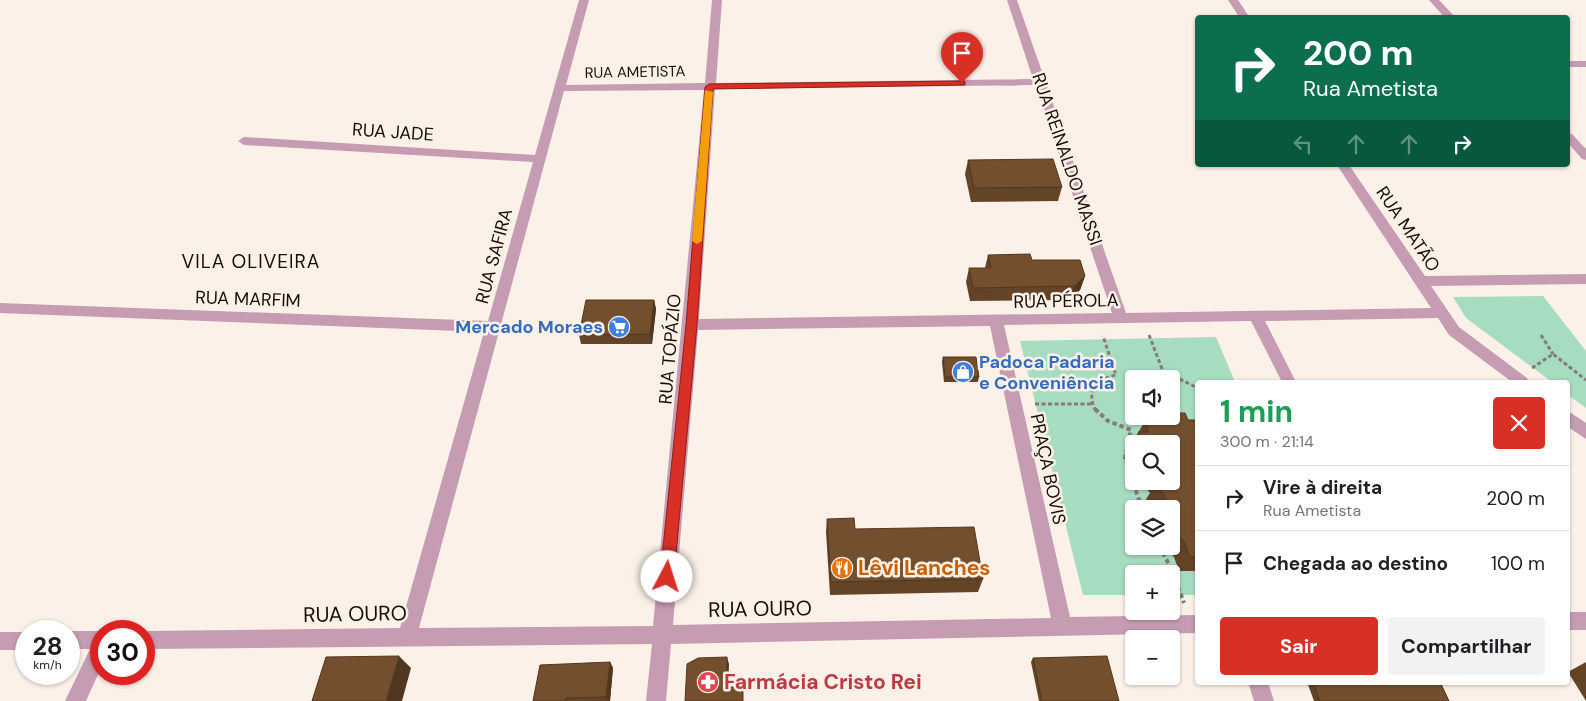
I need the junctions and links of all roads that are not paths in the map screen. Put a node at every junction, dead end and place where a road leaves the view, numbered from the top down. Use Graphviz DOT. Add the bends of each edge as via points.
graph roads {
  1 [pos="584,0"];
  2 [pos="718,0"];
  3 [pos="1012,0"];
  4 [pos="1233,0"];
  5 [pos="1434,0"];
  6 [pos="1243,15"];
  7 [pos="1448,15"];
  8 [pos="1570,64"];
  9 [pos="1586,64"];
  10 [pos="1040,82"];
  11 [pos="709,87"];
  12 [pos="560,88"];
  13 [pos="1570,139"];
  14 [pos="244,141"];
  15 [pos="1586,156"];
  16 [pos="540,159"];
  17 [pos="1344,167"];
  18 [pos="1586,279"];
  19 [pos="1421,281"];
  20 [pos="0,308"];
  21 [pos="1441,313"];
  22 [pos="1256,317"];
  23 [pos="1121,318"];
  24 [pos="996,321"];
  25 [pos="691,325"];
  26 [pos="494,328"];
  27 [pos="1288,380"];
  28 [pos="1519,380"];
  29 [pos="1570,420"];
  30 [pos="1586,432"];
  31 [pos="1570,621"];
  32 [pos="1586,621"];
  33 [pos="1195,624"];
  34 [pos="1062,626"];
  35 [pos="662,635"];
  36 [pos="407,638"];
  37 [pos="155,640"];
  38 [pos="0,641"];
  39 [pos="15,641"];
  40 [pos="90,670"];
  41 [pos="1259,685"];
  42 [pos="75,701"];
  43 [pos="656,701"];
  44 [pos="1264,701"];
  1 -- 12 [label="street, RUA SAFIRA"];
  2 -- 11 [label="street, RUA TOPÁZIO"];
  3 -- 10 [label="street, RUA REINALDO MASSI"];
  4 -- 6 [label="street"];
  5 -- 7 [label="street"];
  8 -- 9 [label="street"];
  10 -- 11 [label="street, RUA AMETISTA"];
  10 -- 23 [label="street, RUA REINALDO MASSI"];
  11 -- 12 [label="street, RUA AMETISTA"];
  11 -- 25 [label="street, RUA TOPÁZIO"];
  12 -- 16 [label="street, RUA SAFIRA"];
  13 -- 15 [label="street"];
  14 -- 16 [label="street, RUA JADE"];
  16 -- 26 [label="street, RUA SAFIRA"];
  17 -- 19 [label="street, RUA MATÃO"];
  18 -- 19 [label="street"];
  19 -- 21 [label="street, RUA MATÃO"];
  20 -- 26 [label="street, RUA MARFIM"];
  21 -- 22 [label="street, RUA PÉROLA"];
  21 -- 28 [label="street, RUA MATÃO" via="1454,331"];
  22 -- 23 [label="street, RUA PÉROLA"];
  22 -- 27 [label="street"];
  23 -- 24 [label="street, RUA PÉROLA"];
  24 -- 25 [label="street, RUA PÉROLA"];
  24 -- 34 [label="street, PRAÇA BOVIS"];
  25 -- 35 [label="street, RUA TOPÁZIO"];
  26 -- 36 [label="street, RUA SAFIRA"];
  29 -- 30 [label="street"];
  31 -- 32 [label="street"];
  33 -- 34 [label="street, RUA OURO"];
  34 -- 35 [label="street, RUA OURO"];
  35 -- 36 [label="street, RUA OURO"];
  35 -- 43 [label="street, RUA TOPÁZIO"];
  36 -- 37 [label="street, RUA OURO"];
  38 -- 39 [label="street"];
  40 -- 42 [label="street"];
  41 -- 44 [label="street"];
}
